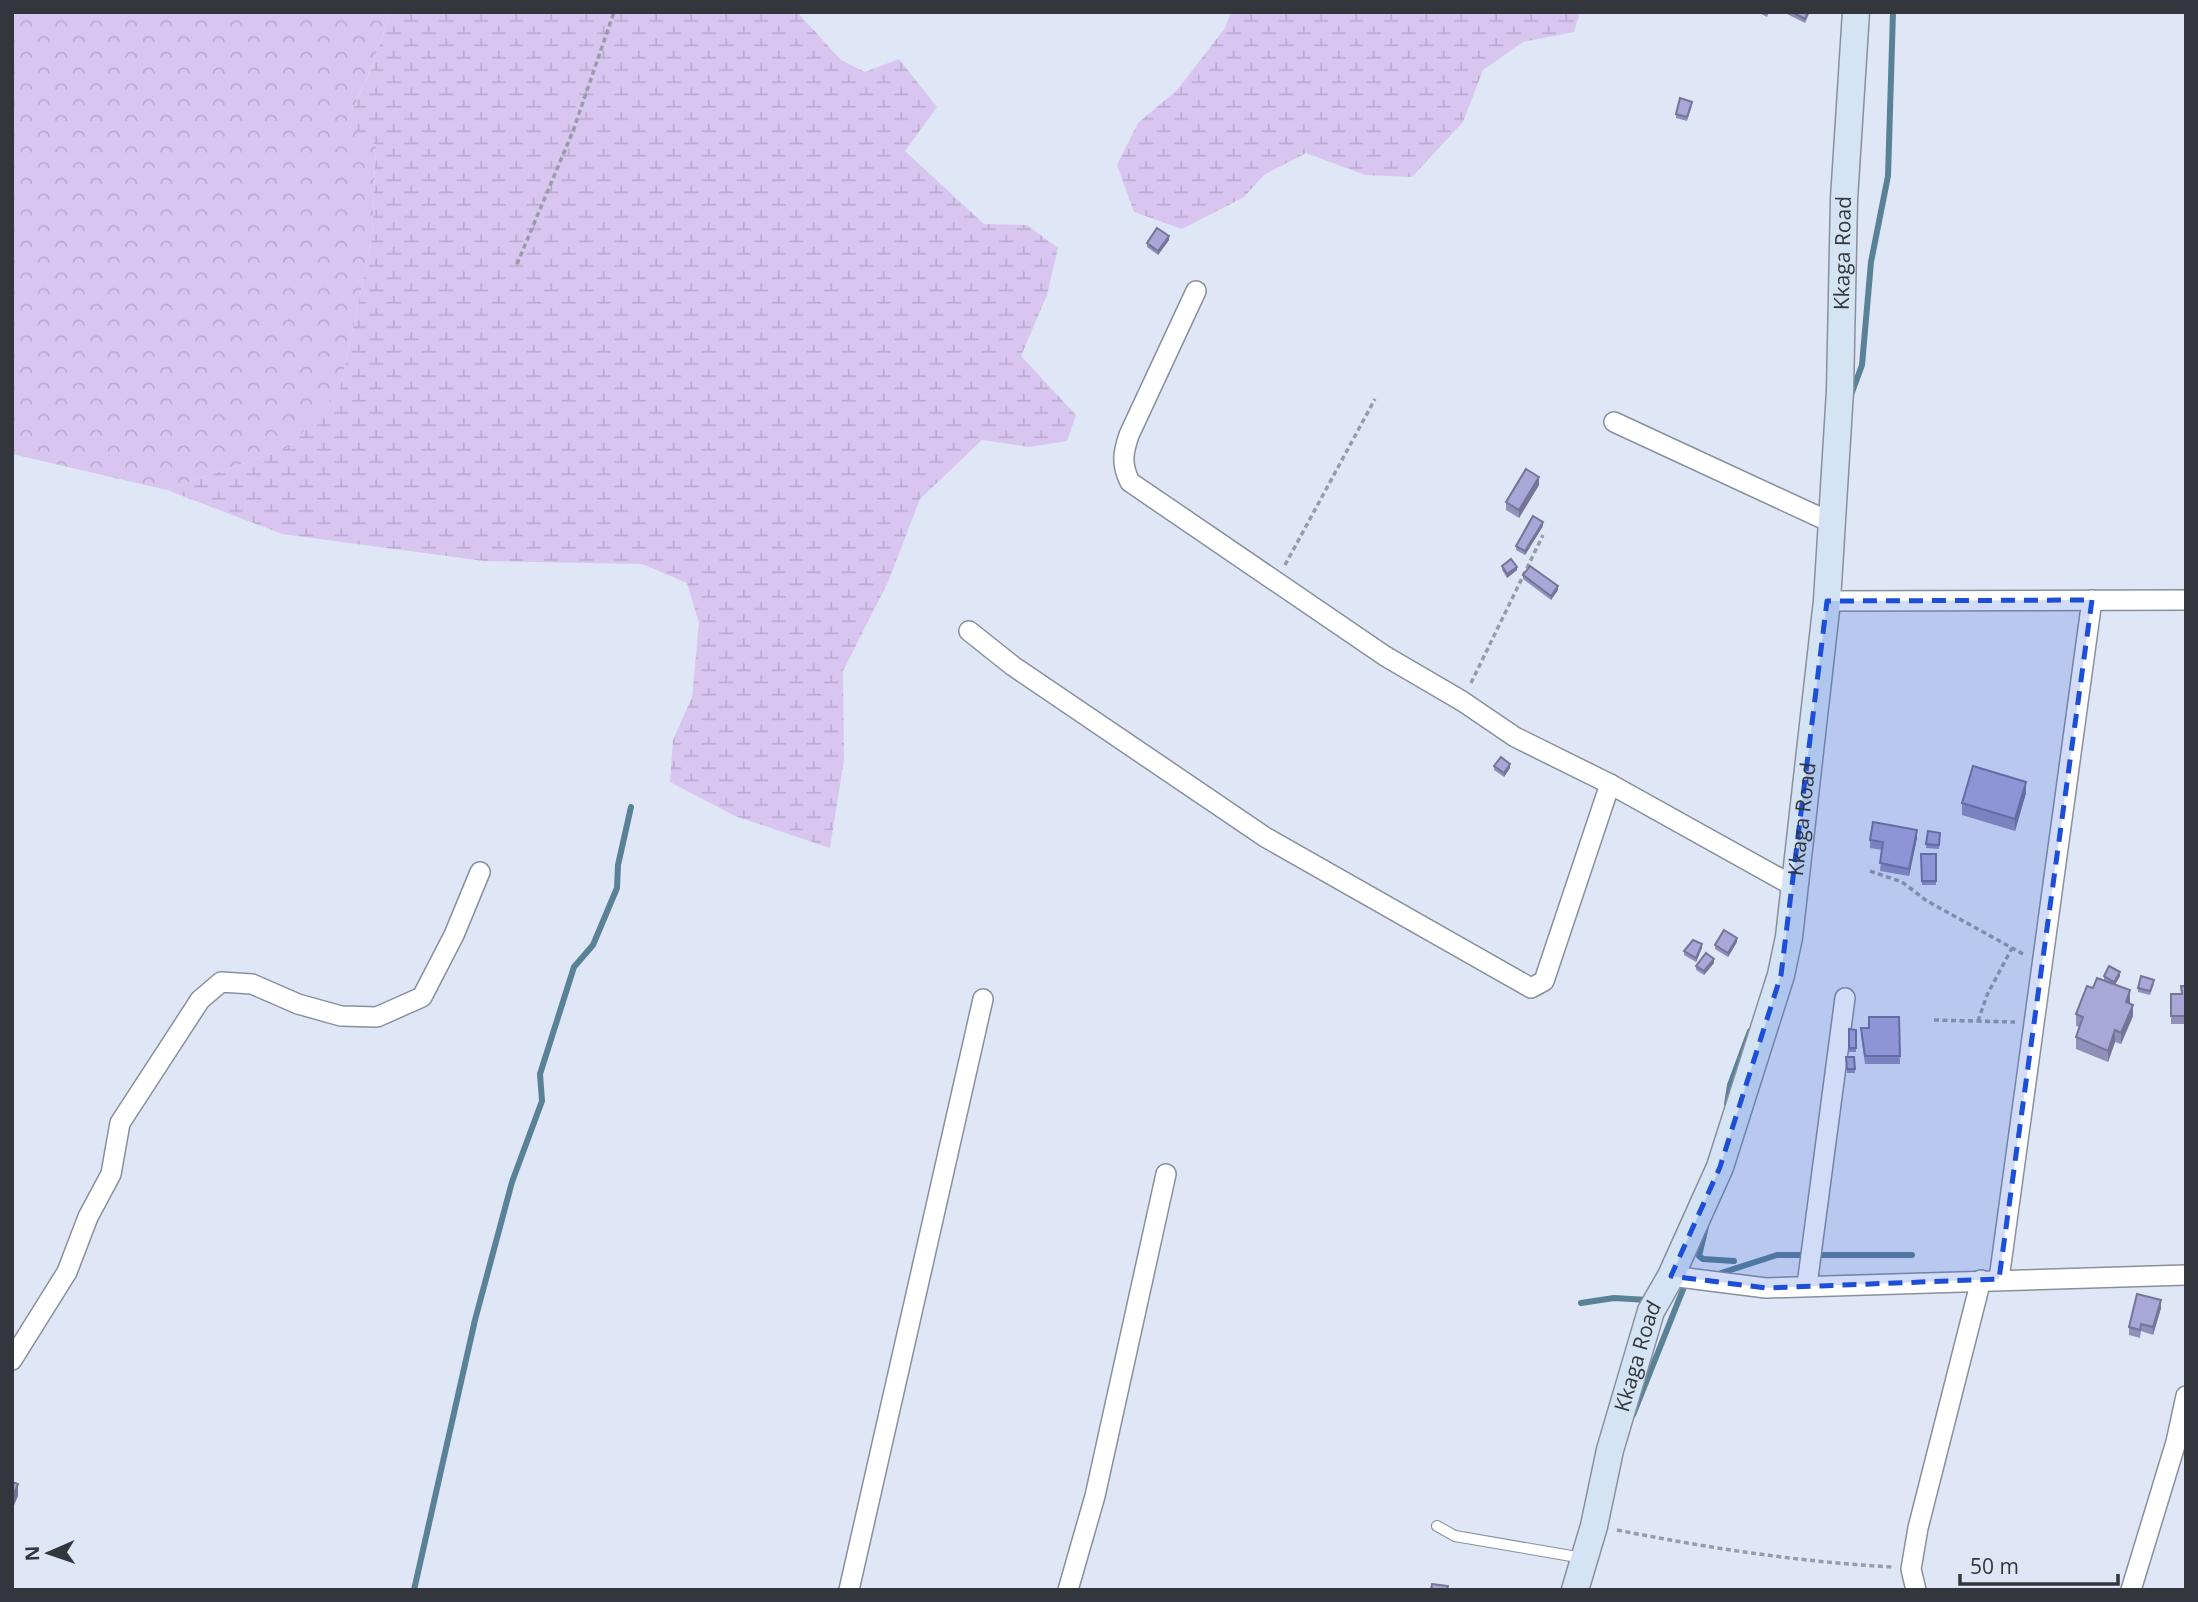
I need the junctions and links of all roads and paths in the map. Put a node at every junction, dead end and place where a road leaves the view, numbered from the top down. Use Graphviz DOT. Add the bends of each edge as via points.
graph roads {
  1 [pos="614,12"];
  2 [pos="1856,12"];
  3 [pos="517,264"];
  4 [pos="1196,291"];
  5 [pos="1375,399"];
  6 [pos="1614,422"];
  7 [pos="1830,522"];
  8 [pos="1543,535"];
  9 [pos="1276,582"];
  10 [pos="2092,600"];
  11 [pos="2186,600"];
  12 [pos="1827,601"];
  13 [pos="969,631"];
  14 [pos="1462,701"];
  15 [pos="1610,784"];
  16 [pos="1870,871"];
  17 [pos="480,872"];
  18 [pos="1797,888"];
  19 [pos="2012,948"];
  20 [pos="2040,964"];
  21 [pos="1845,998"];
  22 [pos="984,999"];
  23 [pos="1934,1020"];
  24 [pos="1978,1021"];
  25 [pos="2034,1023"];
  26 [pos="1166,1174"];
  27 [pos="2186,1275"];
  28 [pos="1671,1276"];
  29 [pos="1990,1280"];
  30 [pos="1807,1285"];
  31 [pos="12,1360"];
  32 [pos="2186,1396"];
  33 [pos="1437,1526"];
  34 [pos="1594,1526"];
  35 [pos="1584,1559"];
  36 [pos="1911,1569"];
  37 [pos="849,1590"];
  38 [pos="1068,1590"];
  39 [pos="1575,1590"];
  40 [pos="1916,1590"];
  41 [pos="2131,1590"];
  1 -- 3 [label="path" via="573,131"];
  2 -- 7 [label="street, Kkaga Road"];
  4 -- 9 [label="street" via="1129,435 1123,468 1130,482"];
  5 -- 9 [label="path"];
  6 -- 7 [label="street"];
  7 -- 12 [label="street, Kkaga Road"];
  8 -- 14 [label="path"];
  9 -- 14 [label="street" via="1385,656"];
  10 -- 11 [label="street"];
  10 -- 12 [label="street"];
  10 -- 20 [label="street"];
  12 -- 18 [label="street, Kkaga Road"];
  13 -- 15 [label="street" via="1013,666 1265,837 1531,988 1544,981"];
  14 -- 15 [label="street" via="1516,737"];
  15 -- 18 [label="street"];
  16 -- 19 [label="path" via="1902,881 1927,901"];
  17 -- 31 [label="street" via="422,997 377,1017 341,1016 252,984 221,982 200,1000 120,1123 111,1174 67,1272"];
  18 -- 28 [label="street, Kkaga Road" via="1782,975 1737,1115 1720,1167"];
  19 -- 20 [label="path"];
  19 -- 24 [label="path"];
  20 -- 25 [label="street"];
  21 -- 30 [label="street"];
  22 -- 37 [label="street"];
  23 -- 24 [label="path"];
  24 -- 25 [label="path"];
  25 -- 29 [label="street"];
  26 -- 38 [label="street" via="1095,1496"];
  27 -- 29 [label="street"];
  28 -- 30 [label="street" via="1766,1287"];
  28 -- 34 [label="street, Kkaga Road" via="1651,1311 1610,1450"];
  29 -- 30 [label="street"];
  29 -- 36 [label="street" via="1918,1528"];
  32 -- 41 [label="street"];
  33 -- 35 [label="lane" via="1455,1536"];
  34 -- 35 [label="street, Kkaga Road"];
  34 -- 36 [label="path" via="1721,1551"];
  35 -- 39 [label="street, Kkaga Road"];
  36 -- 40 [label="street"];
}
